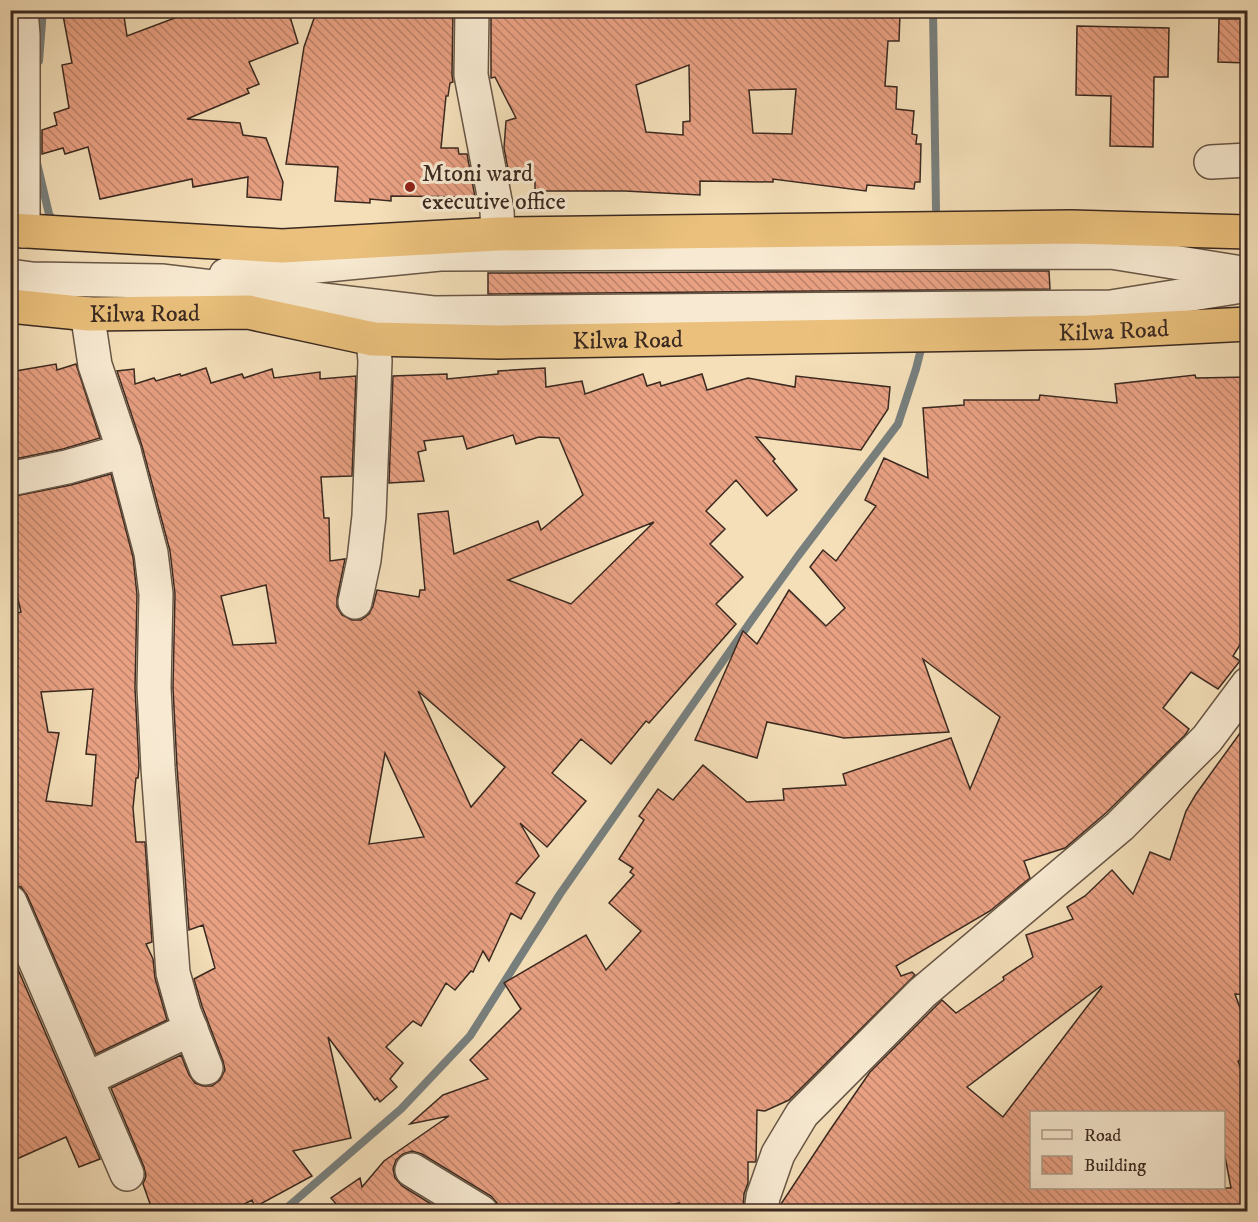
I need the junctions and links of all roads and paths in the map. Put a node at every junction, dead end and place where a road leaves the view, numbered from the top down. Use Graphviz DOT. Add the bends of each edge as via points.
graph roads {
  1 [pos="21,10"];
  2 [pos="472,10"];
  3 [pos="1248,160"];
  4 [pos="1210,162"];
  5 [pos="17,231"];
  6 [pos="1248,232"];
  7 [pos="498,234"];
  8 [pos="1248,274"];
  9 [pos="10,276"];
  10 [pos="161,281"];
  11 [pos="1248,285"];
  12 [pos="10,306"];
  13 [pos="88,314"];
  14 [pos="1248,324"];
  15 [pos="373,339"];
  16 [pos="124,452"];
  17 [pos="10,479"];
  18 [pos="355,602"];
  19 [pos="1248,684"];
  20 [pos="10,902"];
  21 [pos="191,1029"];
  22 [pos="206,1068"];
  23 [pos="87,1079"];
  24 [pos="412,1170"];
  25 [pos="127,1174"];
  26 [pos="481,1212"];
  27 [pos="761,1212"];
  1 -- 5 [label="street"];
  2 -- 7 [label="street" via="471,75"];
  3 -- 4 [label="street"];
  5 -- 7 [label="highway" via="282,246"];
  6 -- 7 [label="highway" via="1071,227"];
  8 -- 10 [label="street" via="1111,252 440,254"];
  9 -- 10 [label="street"];
  10 -- 11 [label="street" via="433,313 1112,307"];
  12 -- 13 [label="highway, Kilwa Road"];
  13 -- 15 [label="highway, Kilwa Road" via="248,312"];
  13 -- 16 [label="street" via="94,365"];
  14 -- 15 [label="highway, Kilwa Road" via="1066,333 499,342"];
  15 -- 18 [label="street" via="369,516"];
  16 -- 17 [label="street"];
  16 -- 21 [label="street" via="151,553 156,594 158,768 173,973"];
  19 -- 27 [label="street" via="1208,740 1120,826 922,993 802,1114 778,1154"];
  20 -- 23 [label="street"];
  21 -- 22 [label="street"];
  21 -- 23 [label="street"];
  23 -- 25 [label="street"];
  24 -- 26 [label="street"];
}
